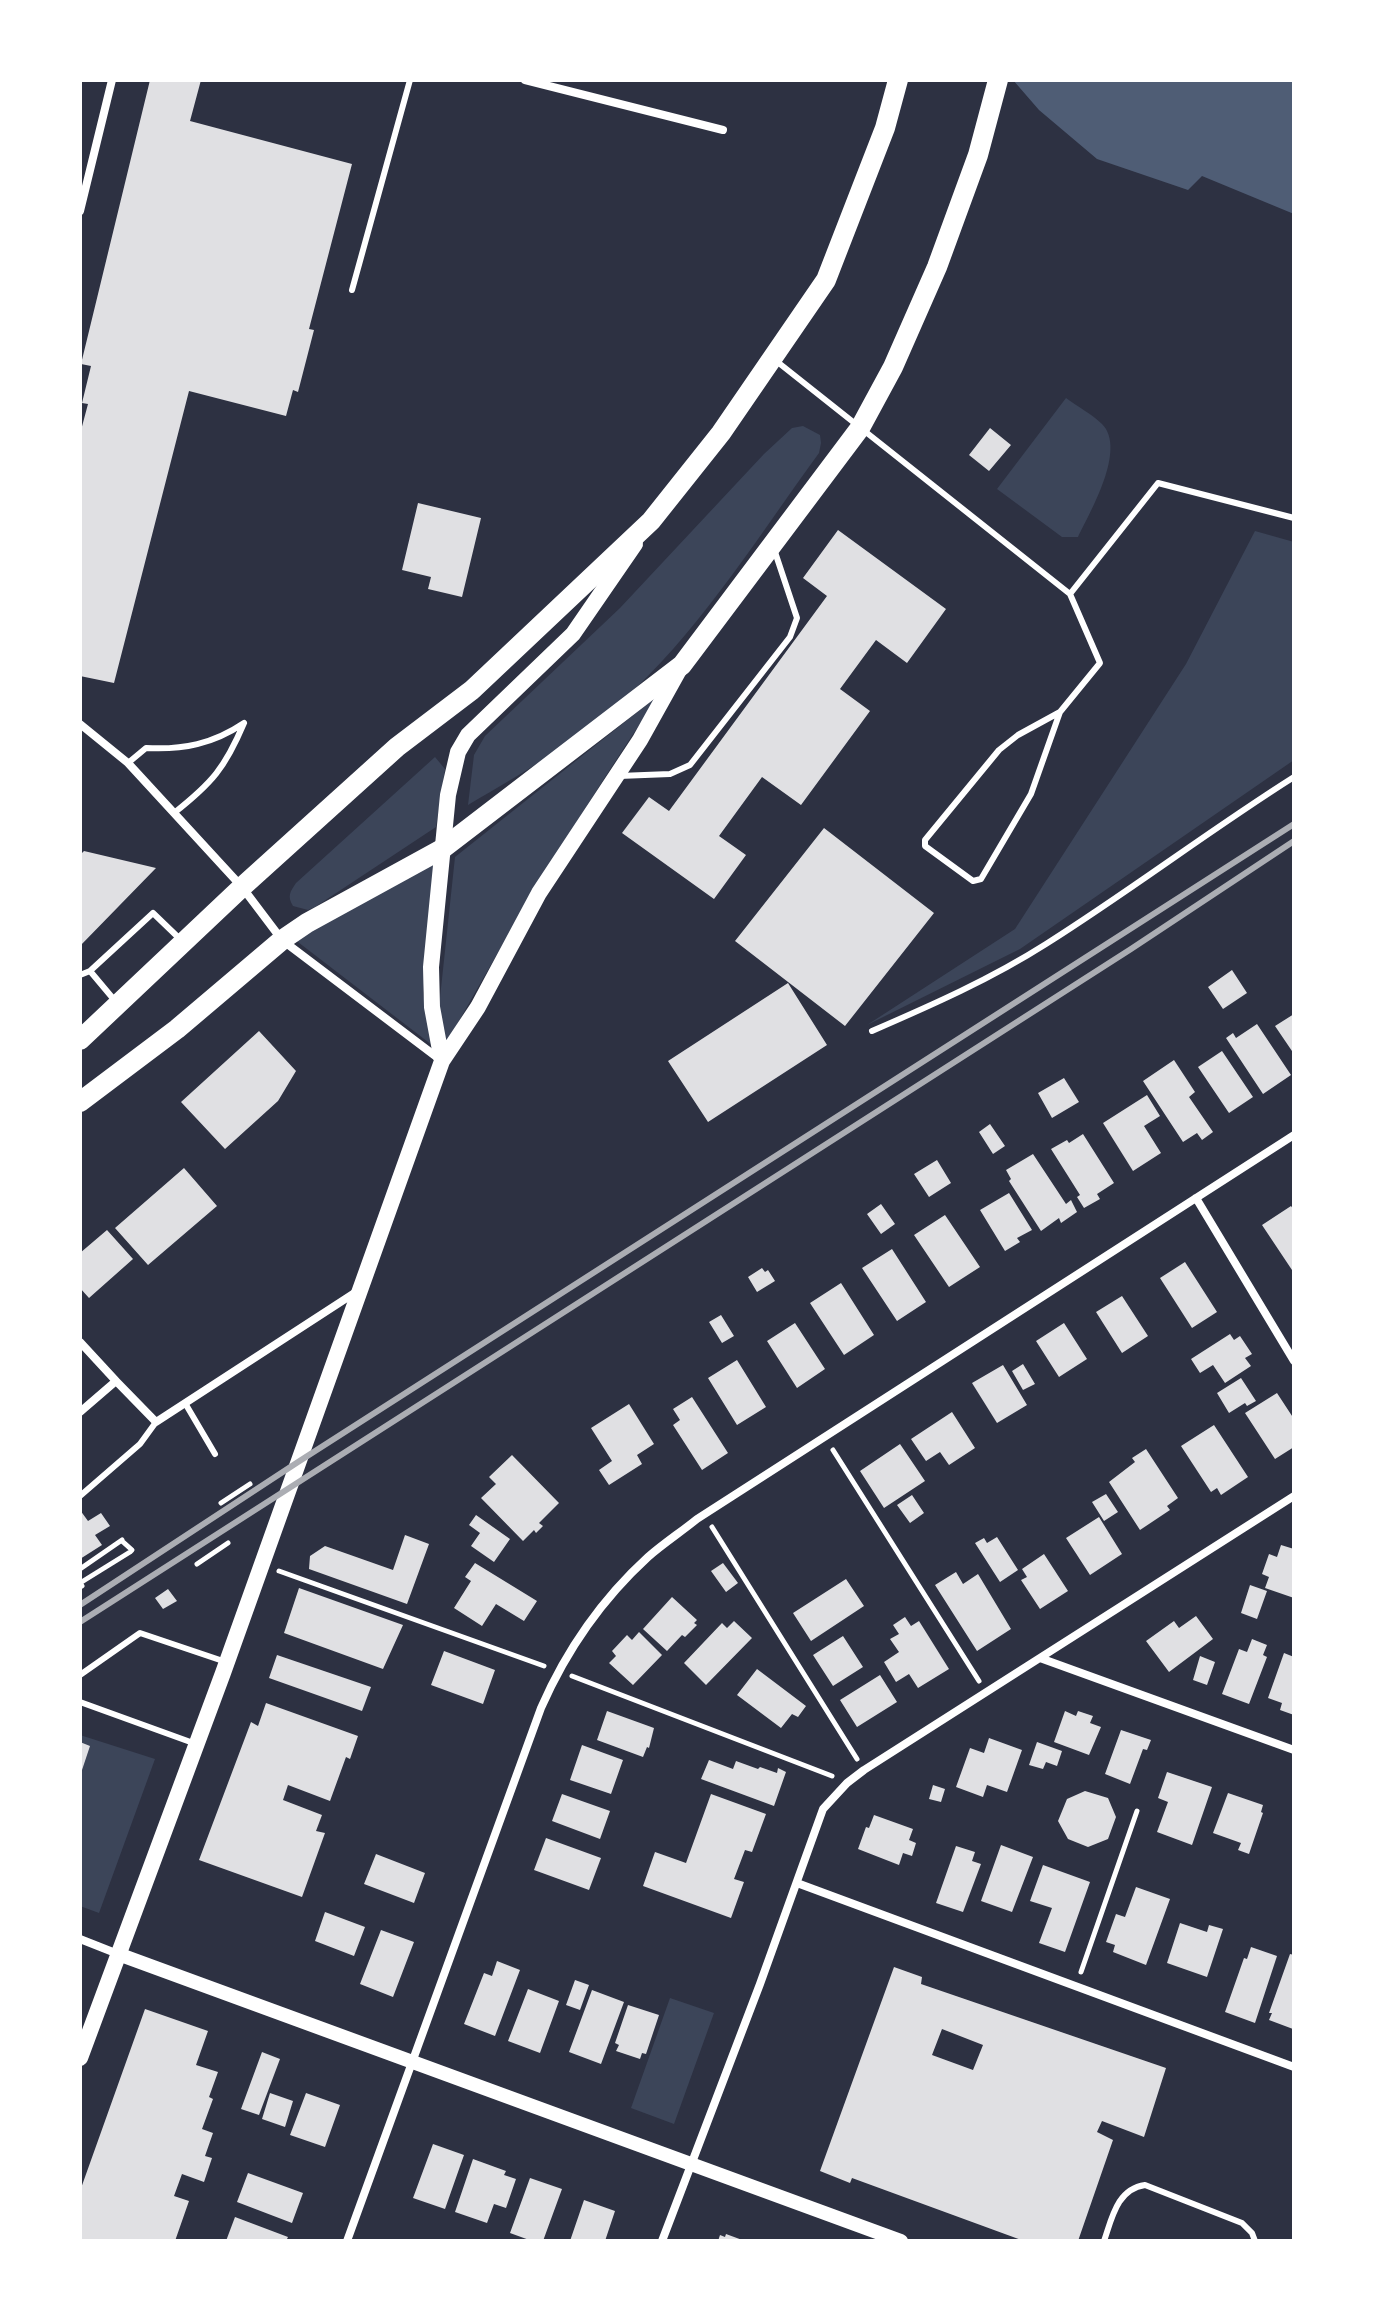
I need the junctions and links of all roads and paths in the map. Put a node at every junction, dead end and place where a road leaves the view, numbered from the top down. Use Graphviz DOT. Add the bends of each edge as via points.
graph roads {
  1 [pos="112,80"];
  2 [pos="410,80"];
  3 [pos="525,80"];
  4 [pos="898,80"];
  5 [pos="998,80"];
  6 [pos="564,84"];
  7 [pos="723,130"];
  8 [pos="80,211"];
  9 [pos="352,290"];
  10 [pos="772,358"];
  11 [pos="860,428"];
  12 [pos="1294,518"];
  13 [pos="651,521"];
  14 [pos="773,546"];
  15 [pos="1070,594"];
  16 [pos="682,665"];
  17 [pos="1060,712"];
  18 [pos="80,724"];
  19 [pos="128,763"];
  20 [pos="615,776"];
  21 [pos="1294,777"];
  22 [pos="174,813"];
  23 [pos="442,849"];
  24 [pos="242,887"];
  25 [pos="282,940"];
  26 [pos="183,942"];
  27 [pos="90,971"];
  28 [pos="80,975"];
  29 [pos="118,1005"];
  30 [pos="872,1031"];
  31 [pos="80,1039"];
  32 [pos="442,1061"];
  33 [pos="80,1102"];
  34 [pos="1294,1135"];
  35 [pos="1196,1198"];
  36 [pos="360,1290"];
  37 [pos="80,1342"];
  38 [pos="1294,1361"];
  39 [pos="116,1381"];
  40 [pos="185,1403"];
  41 [pos="80,1412"];
  42 [pos="156,1422"];
  43 [pos="825,1437"];
  44 [pos="215,1454"];
  45 [pos="250,1484"];
  46 [pos="80,1496"];
  47 [pos="1294,1496"];
  48 [pos="221,1503"];
  49 [pos="705,1514"];
  50 [pos="228,1543"];
  51 [pos="197,1564"];
  52 [pos="262,1565"];
  53 [pos="80,1569"];
  54 [pos="82,1586"];
  55 [pos="1040,1658"];
  56 [pos="227,1662"];
  57 [pos="558,1670"];
  58 [pos="80,1675"];
  59 [pos="986,1692"];
  60 [pos="80,1702"];
  61 [pos="196,1744"];
  62 [pos="1294,1750"];
  63 [pos="864,1770"];
  64 [pos="847,1783"];
  65 [pos="1137,1811"];
  66 [pos="797,1883"];
  67 [pos="80,1939"];
  68 [pos="118,1954"];
  69 [pos="1075,1987"];
  70 [pos="80,2058"];
  71 [pos="412,2063"];
  72 [pos="1294,2067"];
  73 [pos="691,2164"];
  74 [pos="347,2241"];
  75 [pos="662,2241"];
  76 [pos="901,2241"];
  77 [pos="1104,2241"];
  78 [pos="1255,2241"];
  1 -- 8 [label="street"];
  2 -- 9 [label="lane"];
  3 -- 6 [label="street"];
  4 -- 10 [label="main road" via="885,128 826,280"];
  5 -- 11 [label="main road" via="978,155 937,267"];
  6 -- 7 [label="street"];
  10 -- 11 [label="lane"];
  10 -- 13 [label="main road" via="687,480"];
  11 -- 14 [label="main road"];
  11 -- 15 [label="lane"];
  12 -- 15 [label="lane" via="1158,483"];
  13 -- 23 [label="main road" via="573,634 468,735 453,771"];
  13 -- 24 [label="main road" via="472,690 397,747"];
  14 -- 16 [label="main road"];
  14 -- 20 [label="lane" via="797,618 790,637 690,765 670,774"];
  15 -- 17 [label="lane" via="1100,663"];
  16 -- 20 [label="main road"];
  16 -- 23 [label="main road"];
  17 -- 17 [label="lane" via="1031,794 981,879 964,877 925,846 925,840 999,750"];
  18 -- 19 [label="street"];
  19 -- 22 [label="street"];
  19 -- 22 [label="lane" via="146,748 198,745 244,723 214,779"];
  20 -- 32 [label="main road" via="539,893 478,1007"];
  21 -- 30 [label="lane" via="1046,944 955,995"];
  22 -- 24 [label="street"];
  23 -- 25 [label="main road"];
  23 -- 32 [label="main road" via="431,992"];
  24 -- 25 [label="street"];
  24 -- 26 [label="main road"];
  25 -- 32 [label="street"];
  25 -- 33 [label="main road"];
  26 -- 27 [label="lane" via="153,913"];
  26 -- 29 [label="main road"];
  27 -- 28 [label="lane"];
  27 -- 29 [label="lane"];
  29 -- 31 [label="main road"];
  32 -- 36 [label="main road"];
  34 -- 35 [label="street"];
  35 -- 38 [label="street"];
  35 -- 43 [label="street"];
  36 -- 40 [label="street"];
  36 -- 52 [label="main road"];
  37 -- 39 [label="street"];
  39 -- 41 [label="street"];
  39 -- 42 [label="street"];
  40 -- 42 [label="street"];
  40 -- 44 [label="lane"];
  42 -- 46 [label="lane" via="140,1444"];
  43 -- 49 [label="street"];
  43 -- 59 [label="path"];
  45 -- 48 [label="path"];
  47 -- 55 [label="street"];
  49 -- 57 [label="street" via="648,1557"];
  49 -- 63 [label="path"];
  50 -- 51 [label="path"];
  52 -- 56 [label="main road"];
  52 -- 57 [label="path"];
  53 -- 54 [label="path" via="123,1540 132,1550"];
  55 -- 59 [label="street"];
  55 -- 62 [label="street"];
  56 -- 58 [label="lane" via="140,1633"];
  56 -- 61 [label="main road"];
  57 -- 64 [label="path"];
  57 -- 71 [label="street"];
  59 -- 63 [label="street"];
  60 -- 61 [label="lane"];
  61 -- 68 [label="main road"];
  63 -- 64 [label="street"];
  64 -- 66 [label="street" via="823,1809"];
  65 -- 69 [label="path"];
  66 -- 69 [label="street"];
  66 -- 73 [label="street"];
  67 -- 68 [label="street"];
  68 -- 70 [label="main road"];
  68 -- 71 [label="street"];
  69 -- 72 [label="street"];
  71 -- 73 [label="street"];
  71 -- 74 [label="street"];
  73 -- 75 [label="street"];
  73 -- 76 [label="street"];
  77 -- 78 [label="lane" via="1124,2195 1145,2185 1242,2223"];
}
